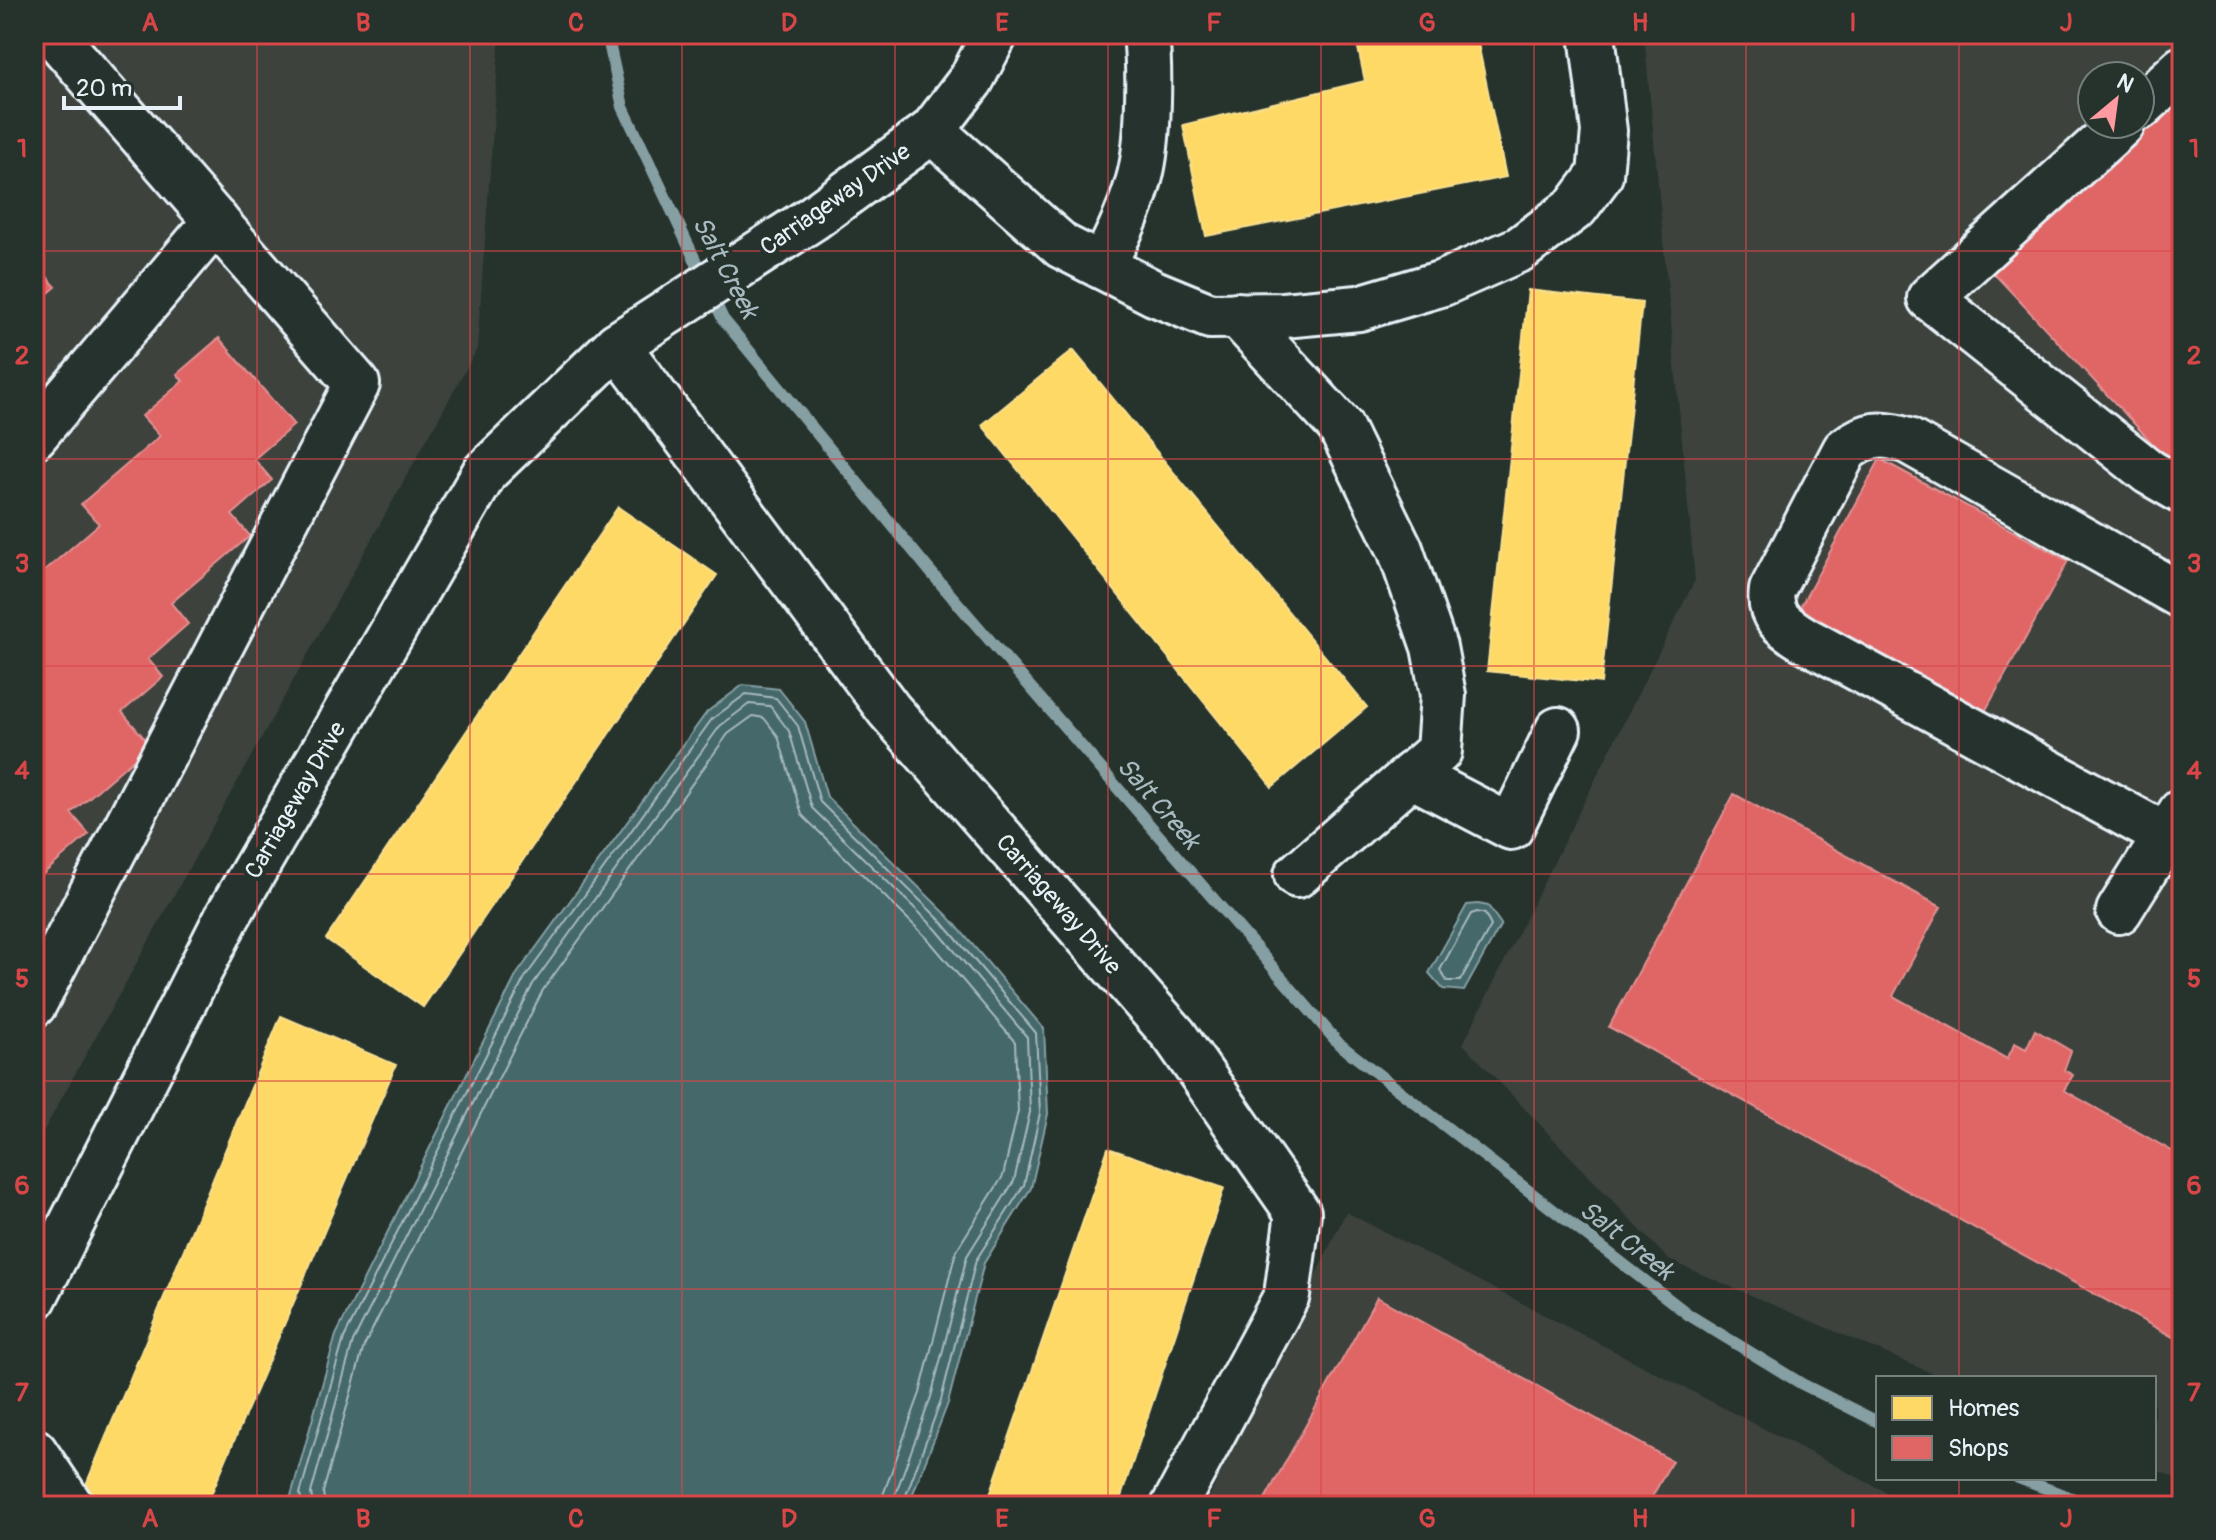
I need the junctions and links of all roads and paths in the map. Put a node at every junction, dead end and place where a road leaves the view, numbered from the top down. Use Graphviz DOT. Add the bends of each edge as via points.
graph roads {
  1 [pos="53,34"];
  2 [pos="995,34"];
  3 [pos="1146,34"];
  4 [pos="1592,34"];
  5 [pos="2182,69"];
  6 [pos="2156,93"];
  7 [pos="932,131"];
  8 [pos="2104,140"];
  9 [pos="216,221"];
  10 [pos="1102,266"];
  11 [pos="1237,315"];
  12 [pos="617,345"];
  13 [pos="34,436"];
  14 [pos="2182,491"];
  15 [pos="2182,596"];
  16 [pos="1558,730"];
  17 [pos="1411,775"];
  18 [pos="2174,823"];
  19 [pos="1297,875"];
  20 [pos="2119,911"];
  21 [pos="34,1004"];
  22 [pos="34,1298"];
  23 [pos="34,1451"];
  24 [pos="71,1506"];
  25 [pos="1174,1506"];
  1 -- 9 [label="street"];
  2 -- 7 [label="street, Carriageway Drive" via="971,80"];
  3 -- 10 [label="street" via="1141,173 1126,221"];
  4 -- 11 [label="street, Carriageway Drive" via="1604,131 1600,175 1576,207 1549,229 1520,249 1443,283 1359,308"];
  5 -- 6 [label="street"];
  7 -- 10 [label="street, Carriageway Drive" via="1062,246"];
  7 -- 12 [label="street, Carriageway Drive" via="813,218"];
  8 -- 14 [label="street" via="1930,298 2149,472"];
  9 -- 13 [label="street"];
  9 -- 21 [label="street" via="357,384"];
  10 -- 11 [label="street, Carriageway Drive" via="1210,316"];
  11 -- 17 [label="street" via="1340,426 1400,549 1434,647 1443,695 1439,751"];
  12 -- 22 [label="street, Carriageway Drive" via="485,472 226,919"];
  12 -- 25 [label="street, Carriageway Drive" via="889,710 1175,1036 1298,1213 1287,1295"];
  15 -- 18 [label="street" via="1889,434 1864,436 1845,450 1770,603 1778,622 1804,639"];
  16 -- 17 [label="street" via="1511,827"];
  17 -- 19 [label="street"];
  18 -- 20 [label="street"];
  23 -- 24 [label="street"];
}
